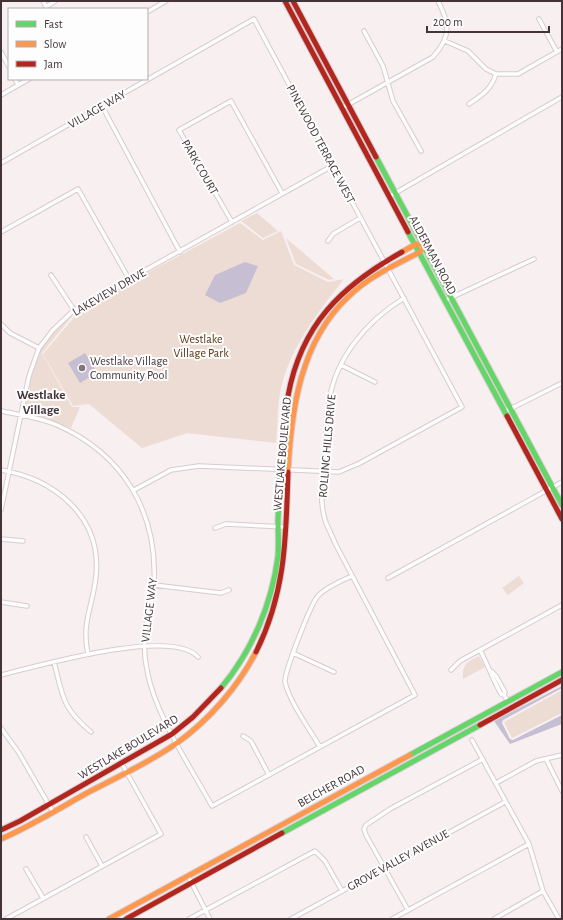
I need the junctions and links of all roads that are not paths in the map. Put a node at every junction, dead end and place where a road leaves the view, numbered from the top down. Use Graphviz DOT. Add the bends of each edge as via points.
graph roads {
  1 [pos="43,1"];
  2 [pos="55,1"];
  3 [pos="166,1"];
  4 [pos="285,1"];
  5 [pos="293,1"];
  6 [pos="438,1"];
  7 [pos="46,8"];
  8 [pos="148,11"];
  9 [pos="254,19"];
  10 [pos="539,19"];
  11 [pos="364,31"];
  12 [pos="445,41"];
  13 [pos="562,49"];
  14 [pos="1,52"];
  15 [pos="558,52"];
  16 [pos="8,65"];
  17 [pos="496,74"];
  18 [pos="16,80"];
  19 [pos="27,80"];
  20 [pos="147,80"];
  21 [pos="148,80"];
  22 [pos="388,82"];
  23 [pos="18,85"];
  24 [pos="1,95"];
  25 [pos="562,97"];
  26 [pos="469,104"];
  27 [pos="349,105"];
  28 [pos="102,106"];
  29 [pos="342,108"];
  30 [pos="421,151"];
  31 [pos="1,163"];
  32 [pos="332,166"];
  33 [pos="396,192"];
  34 [pos="282,193"];
  35 [pos="390,196"];
  36 [pos="360,218"];
  37 [pos="232,222"];
  38 [pos="1,232"];
  39 [pos="328,241"];
  40 [pos="416,244"];
  41 [pos="424,246"];
  42 [pos="180,252"];
  43 [pos="420,252"];
  44 [pos="534,258"];
  45 [pos="384,262"];
  46 [pos="388,269"];
  47 [pos="51,275"];
  48 [pos="129,279"];
  49 [pos="452,297"];
  50 [pos="404,298"];
  51 [pos="446,300"];
  52 [pos="74,310"];
  53 [pos="1,324"];
  54 [pos="39,348"];
  55 [pos="341,365"];
  56 [pos="375,382"];
  57 [pos="562,383"];
  58 [pos="510,408"];
  59 [pos="1,411"];
  60 [pos="504,412"];
  61 [pos="20,415"];
  62 [pos="1,470"];
  63 [pos="281,470"];
  64 [pos="290,470"];
  65 [pos="9,472"];
  66 [pos="323,472"];
  67 [pos="562,482"];
  68 [pos="552,487"];
  69 [pos="134,490"];
  70 [pos="546,490"];
  71 [pos="562,505"];
  72 [pos="1,510"];
  73 [pos="562,520"];
  74 [pos="278,526"];
  75 [pos="286,527"];
  76 [pos="215,528"];
  77 [pos="1,539"];
  78 [pos="23,541"];
  79 [pos="352,576"];
  80 [pos="388,578"];
  81 [pos="154,585"];
  82 [pos="229,590"];
  83 [pos="1,602"];
  84 [pos="562,605"];
  85 [pos="27,606"];
  86 [pos="145,648"];
  87 [pos="480,650"];
  88 [pos="294,653"];
  89 [pos="88,654"];
  90 [pos="198,657"];
  91 [pos="54,662"];
  92 [pos="451,670"];
  93 [pos="491,671"];
  94 [pos="334,672"];
  95 [pos="562,672"];
  96 [pos="1,675"];
  97 [pos="498,679"];
  98 [pos="562,680"];
  99 [pos="494,681"];
  100 [pos="504,695"];
  101 [pos="508,701"];
  102 [pos="512,708"];
  103 [pos="1,728"];
  104 [pos="91,732"];
  105 [pos="172,734"];
  106 [pos="242,736"];
  107 [pos="472,740"];
  108 [pos="177,742"];
  109 [pos="320,747"];
  110 [pos="562,755"];
  111 [pos="483,759"];
  112 [pos="546,759"];
  113 [pos="122,764"];
  114 [pos="127,772"];
  115 [pos="269,775"];
  116 [pos="496,783"];
  117 [pos="562,791"];
  118 [pos="505,802"];
  119 [pos="49,805"];
  120 [pos="53,812"];
  121 [pos="1,830"];
  122 [pos="86,837"];
  123 [pos="1,839"];
  124 [pos="529,844"];
  125 [pos="102,866"];
  126 [pos="26,869"];
  127 [pos="385,869"];
  128 [pos="188,876"];
  129 [pos="191,883"];
  130 [pos="342,891"];
  131 [pos="543,892"];
  132 [pos="43,898"];
  133 [pos="206,910"];
  134 [pos="408,910"];
  135 [pos="6,919"];
  136 [pos="110,919"];
  137 [pos="126,919"];
  138 [pos="189,919"];
  139 [pos="210,919"];
  140 [pos="291,919"];
  141 [pos="392,919"];
  142 [pos="494,919"];
  143 [pos="559,919"];
  1 -- 7 [label="street"];
  2 -- 7 [label="street"];
  3 -- 8 [label="street"];
  4 -- 29 [label="main road, ALDERMAN ROAD"];
  5 -- 27 [label="main road, ALDERMAN ROAD"];
  6 -- 12 [label="street" via="447,26"];
  9 -- 21 [label="street, VILLAGE WAY"];
  9 -- 32 [label="street, PINEWOOD TERRACE WEST"];
  10 -- 15 [label="street"];
  11 -- 22 [label="street" via="383,66"];
  12 -- 17 [label="street" via="468,51 486,69"];
  12 -- 22 [label="street" via="434,57"];
  13 -- 15 [label="street"];
  14 -- 16 [label="street"];
  15 -- 17 [label="street" via="518,74"];
  17 -- 26 [label="street" via="488,91"];
  18 -- 23 [label="street"];
  19 -- 23 [label="street"];
  20 -- 28 [label="street, VILLAGE WAY"];
  22 -- 27 [label="street"];
  22 -- 30 [label="street" via="393,101"];
  23 -- 24 [label="street"];
  25 -- 33 [label="street"];
  27 -- 29 [label="street"];
  27 -- 33 [label="main road, ALDERMAN ROAD"];
  28 -- 31 [label="street, VILLAGE WAY"];
  28 -- 42 [label="street"];
  29 -- 35 [label="main road, ALDERMAN ROAD"];
  32 -- 34 [label="street, LAKEVIEW DRIVE"];
  32 -- 36 [label="street, PINEWOOD TERRACE WEST"];
  33 -- 35 [label="street"];
  33 -- 41 [label="main road, ALDERMAN ROAD"];
  34 -- 37 [label="street, LAKEVIEW DRIVE"];
  34 -- 37 [label="street, PARK COURT" via="231,101 179,130"];
  35 -- 40 [label="main road, ALDERMAN ROAD"];
  36 -- 39 [label="street" via="333,234"];
  36 -- 45 [label="street, PINEWOOD TERRACE WEST"];
  37 -- 42 [label="street, LAKEVIEW DRIVE"];
  38 -- 48 [label="street" via="78,189"];
  40 -- 41 [label="main road"];
  40 -- 43 [label="main road, ALDERMAN ROAD"];
  40 -- 45 [label="main road, WESTLAKE BOULEVARD"];
  41 -- 43 [label="main road, WESTLAKE BOULEVARD"];
  41 -- 49 [label="main road, ALDERMAN ROAD"];
  42 -- 48 [label="street, LAKEVIEW DRIVE"];
  43 -- 46 [label="main road, WESTLAKE BOULEVARD"];
  43 -- 51 [label="main road, ALDERMAN ROAD"];
  44 -- 49 [label="street"];
  45 -- 46 [label="street, PINEWOOD TERRACE WEST"];
  45 -- 63 [label="main road, WESTLAKE BOULEVARD" via="358,278 333,301 310,332 291,377 285,406"];
  46 -- 50 [label="street, PINEWOOD TERRACE WEST"];
  46 -- 64 [label="main road, WESTLAKE BOULEVARD" via="361,286 340,306 316,338 307,356 293,409"];
  47 -- 52 [label="street"];
  48 -- 52 [label="street, LAKEVIEW DRIVE"];
  49 -- 51 [label="street"];
  49 -- 58 [label="main road, ALDERMAN ROAD"];
  50 -- 55 [label="street, ROLLING HILLS DRIVE" via="364,330"];
  50 -- 66 [label="street, PINEWOOD TERRACE WEST" via="462,407 360,464 339,472"];
  51 -- 60 [label="main road, ALDERMAN ROAD"];
  52 -- 54 [label="street, LAKEVIEW DRIVE"];
  53 -- 54 [label="street" via="10,333"];
  54 -- 61 [label="street, LAKEVIEW DRIVE"];
  55 -- 56 [label="street"];
  55 -- 66 [label="street, ROLLING HILLS DRIVE" via="329,401"];
  57 -- 58 [label="street"];
  58 -- 60 [label="street"];
  58 -- 68 [label="main road, ALDERMAN ROAD"];
  59 -- 61 [label="street, VILLAGE WAY"];
  60 -- 70 [label="main road, ALDERMAN ROAD"];
  61 -- 65 [label="street, LAKEVIEW DRIVE"];
  61 -- 69 [label="street, VILLAGE WAY" via="56,425 79,436 105,456"];
  62 -- 65 [label="street"];
  63 -- 64 [label="street"];
  63 -- 69 [label="street" via="220,466 186,467 171,470"];
  63 -- 74 [label="main road, WESTLAKE BOULEVARD"];
  64 -- 66 [label="street"];
  64 -- 75 [label="main road, WESTLAKE BOULEVARD"];
  65 -- 72 [label="street, LAKEVIEW DRIVE"];
  65 -- 89 [label="street" via="38,480 60,492 81,517 90,536 96,570 84,629"];
  66 -- 79 [label="street, ROLLING HILLS DRIVE" via="322,503 326,522"];
  67 -- 68 [label="street"];
  68 -- 70 [label="street"];
  68 -- 71 [label="main road, ALDERMAN ROAD"];
  69 -- 81 [label="street, VILLAGE WAY" via="151,540"];
  70 -- 73 [label="main road, ALDERMAN ROAD"];
  70 -- 80 [label="street"];
  74 -- 75 [label="street"];
  74 -- 76 [label="street" via="226,524"];
  74 -- 105 [label="main road, WESTLAKE BOULEVARD" via="277,560 269,597 253,639 231,677 191,720"];
  75 -- 108 [label="main road, WESTLAKE BOULEVARD" via="284,562 277,596 261,642 232,688"];
  77 -- 78 [label="street"];
  79 -- 88 [label="street" via="318,596 311,606"];
  79 -- 109 [label="street, ROLLING HILLS DRIVE" via="415,695"];
  81 -- 82 [label="street" via="221,593"];
  81 -- 86 [label="street, VILLAGE WAY" via="145,630"];
  83 -- 85 [label="street"];
  84 -- 87 [label="street"];
  86 -- 89 [label="street" via="122,648"];
  86 -- 90 [label="street" via="179,647 193,651"];
  86 -- 105 [label="street, VILLAGE WAY" via="147,672 153,695"];
  87 -- 92 [label="street" via="460,661"];
  87 -- 93 [label="street"];
  88 -- 94 [label="street"];
  88 -- 109 [label="street" via="285,680"];
  89 -- 91 [label="street"];
  91 -- 96 [label="street"];
  91 -- 104 [label="street" via="68,709 75,719"];
  93 -- 97 [label="street"];
  93 -- 99 [label="street"];
  95 -- 101 [label="main road, BELCHER ROAD"];
  97 -- 99 [label="street"];
  97 -- 100 [label="street" via="506,692"];
  98 -- 102 [label="main road, BELCHER ROAD"];
  99 -- 100 [label="street"];
  100 -- 101 [label="street"];
  101 -- 102 [label="main road"];
  101 -- 128 [label="main road, BELCHER ROAD"];
  102 -- 129 [label="main road, BELCHER ROAD"];
  103 -- 119 [label="street" via="19,753"];
  105 -- 108 [label="street, VILLAGE WAY"];
  105 -- 113 [label="main road, WESTLAKE BOULEVARD"];
  106 -- 115 [label="street" via="251,741"];
  107 -- 111 [label="street"];
  108 -- 114 [label="main road, WESTLAKE BOULEVARD"];
  108 -- 115 [label="street, VILLAGE WAY" via="212,806"];
  109 -- 115 [label="street"];
  110 -- 112 [label="street"];
  111 -- 116 [label="street"];
  111 -- 127 [label="street" via="369,822 364,829"];
  112 -- 116 [label="street" via="536,761"];
  112 -- 117 [label="street"];
  113 -- 114 [label="street"];
  113 -- 119 [label="main road, WESTLAKE BOULEVARD"];
  114 -- 120 [label="main road, WESTLAKE BOULEVARD"];
  114 -- 125 [label="street" via="161,834"];
  116 -- 118 [label="street"];
  118 -- 124 [label="street"];
  118 -- 127 [label="street, GROVE VALLEY AVENUE"];
  119 -- 120 [label="street"];
  119 -- 121 [label="main road, WESTLAKE BOULEVARD"];
  120 -- 123 [label="main road, WESTLAKE BOULEVARD"];
  122 -- 125 [label="street"];
  124 -- 131 [label="street"];
  124 -- 134 [label="street"];
  125 -- 132 [label="street"];
  126 -- 132 [label="street"];
  127 -- 130 [label="street, GROVE VALLEY AVENUE"];
  127 -- 134 [label="street"];
  128 -- 129 [label="street"];
  128 -- 136 [label="main road, BELCHER ROAD"];
  129 -- 133 [label="street"];
  129 -- 137 [label="main road, BELCHER ROAD"];
  130 -- 133 [label="street" via="325,861 315,851"];
  130 -- 140 [label="street, GROVE VALLEY AVENUE"];
  131 -- 142 [label="street"];
  131 -- 143 [label="street"];
  132 -- 135 [label="street"];
  133 -- 138 [label="street"];
  133 -- 139 [label="street"];
  134 -- 141 [label="street"];
}
